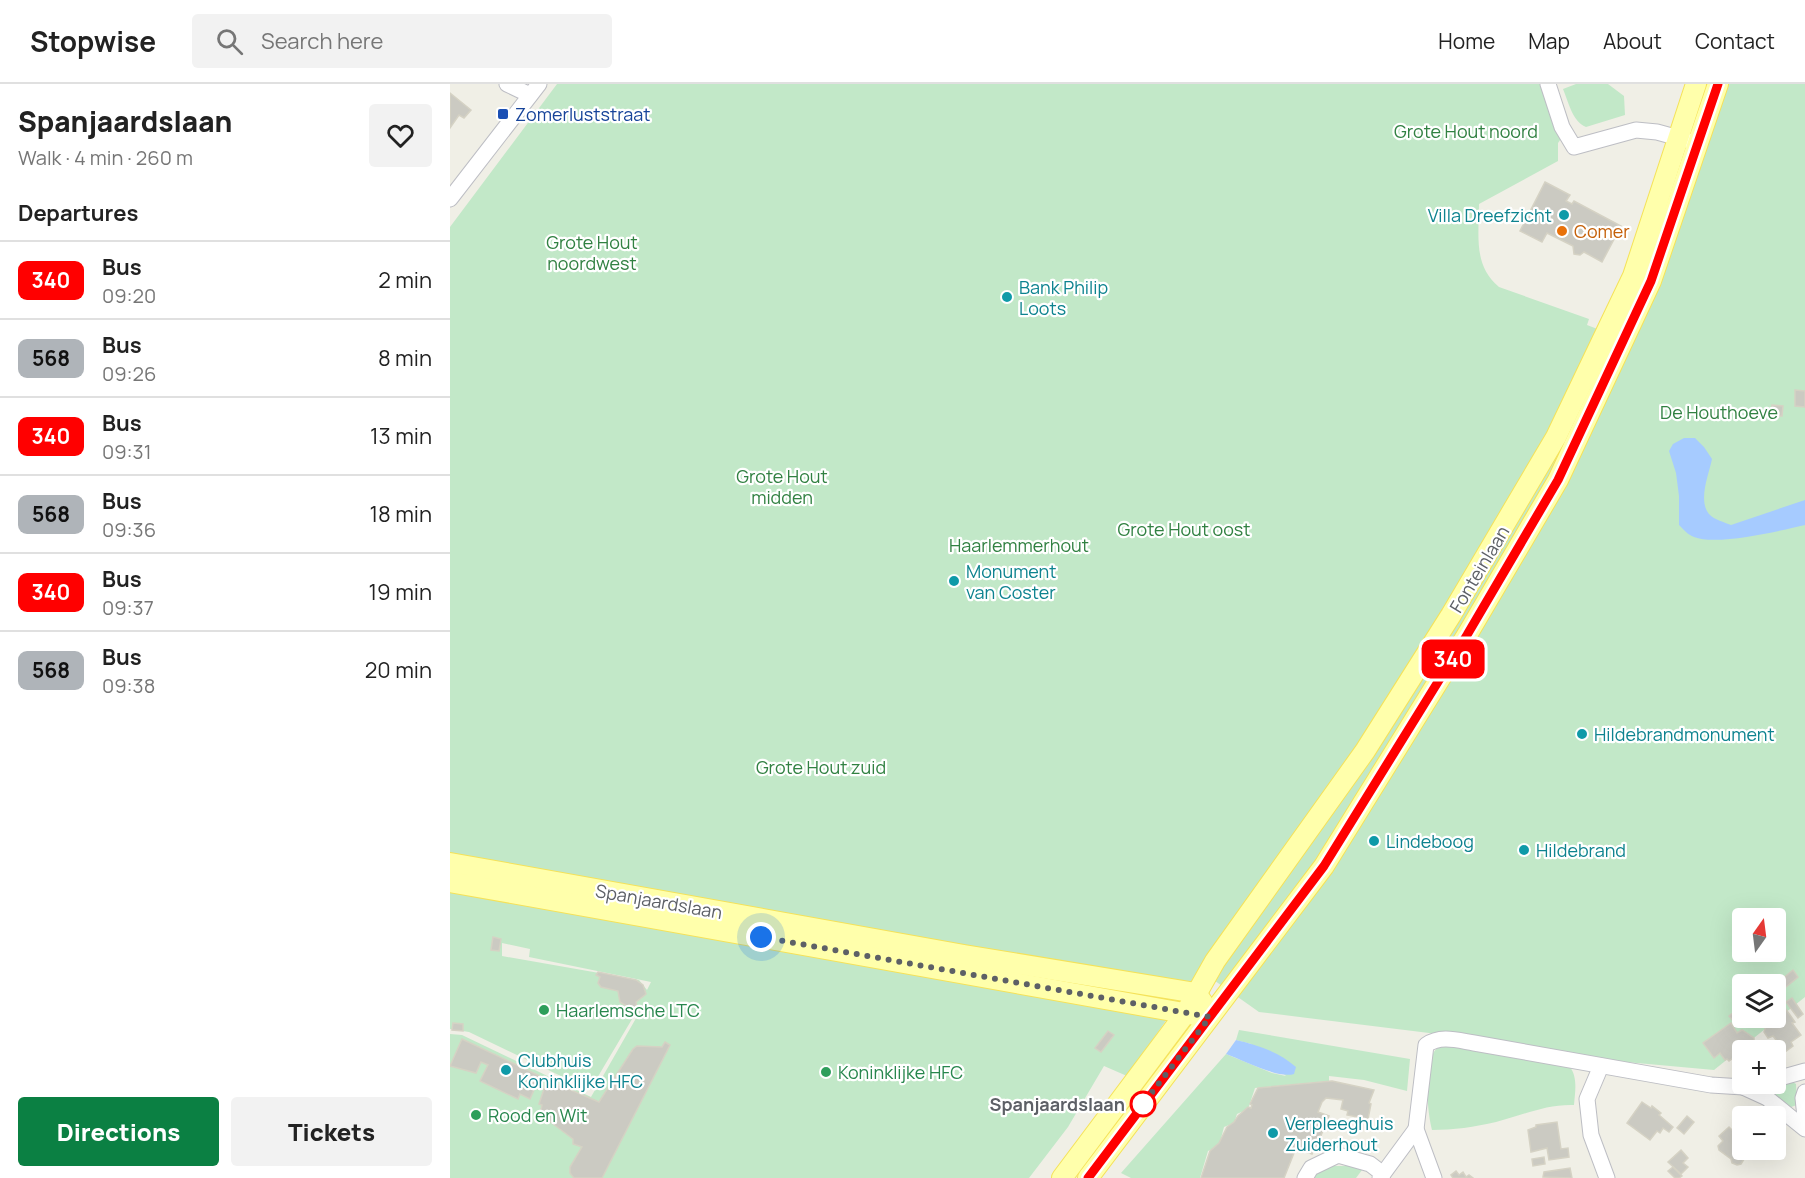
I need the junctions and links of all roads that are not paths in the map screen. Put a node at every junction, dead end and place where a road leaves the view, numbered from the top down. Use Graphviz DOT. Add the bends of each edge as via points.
graph roads {
  1 [pos="507,84"];
  2 [pos="1548,84"];
  3 [pos="1696,84"];
  4 [pos="1718,84"];
  5 [pos="535,90"];
  6 [pos="1678,138"];
  7 [pos="1698,143"];
  8 [pos="452,193"];
  9 [pos="450,863"];
  10 [pos="450,882"];
  11 [pos="1196,993"];
  12 [pos="1185,1014"];
  13 [pos="1211,1016"];
  14 [pos="1601,1066"];
  15 [pos="1805,1071"];
  16 [pos="1786,1076"];
  17 [pos="1732,1086"];
  18 [pos="1805,1092"];
  19 [pos="1758,1094"];
  20 [pos="1805,1117"];
  21 [pos="1805,1129"];
  22 [pos="1416,1130"];
  23 [pos="1381,1176"];
  24 [pos="1062,1178"];
  25 [pos="1088,1178"];
  26 [pos="1305,1178"];
  27 [pos="1434,1178"];
  28 [pos="1607,1178"];
  1 -- 5 [label="street"];
  2 -- 6 [label="street" via="1562,127 1574,147 1635,130"];
  3 -- 6 [label="main road, Fonteinlaan"];
  4 -- 7 [label="main road, Fonteinlaan"];
  5 -- 8 [label="street"];
  6 -- 7 [label="street"];
  6 -- 11 [label="main road, Fonteinlaan" via="1633,276 1556,437 1365,751"];
  7 -- 13 [label="main road, Fonteinlaan" via="1651,281 1558,480 1324,866"];
  9 -- 11 [label="main road, Spanjaardslaan"];
  10 -- 12 [label="main road, Spanjaardslaan"];
  11 -- 12 [label="main road, Fonteinlaan"];
  11 -- 13 [label="main road"];
  12 -- 13 [label="main road, Spanjaardslaan"];
  12 -- 24 [label="main road, Fonteinlaan"];
  13 -- 25 [label="main road, Fonteinlaan"];
  14 -- 17 [label="street"];
  14 -- 22 [label="street" via="1442,1038 1434,1040 1426,1045"];
  14 -- 28 [label="street" via="1587,1099 1591,1135"];
  15 -- 16 [label="street"];
  18 -- 20 [label="street"];
  19 -- 21 [label="street"];
  22 -- 23 [label="street"];
  22 -- 27 [label="street"];
  23 -- 26 [label="street" via="1370,1164 1338,1155 1311,1168"];
}
